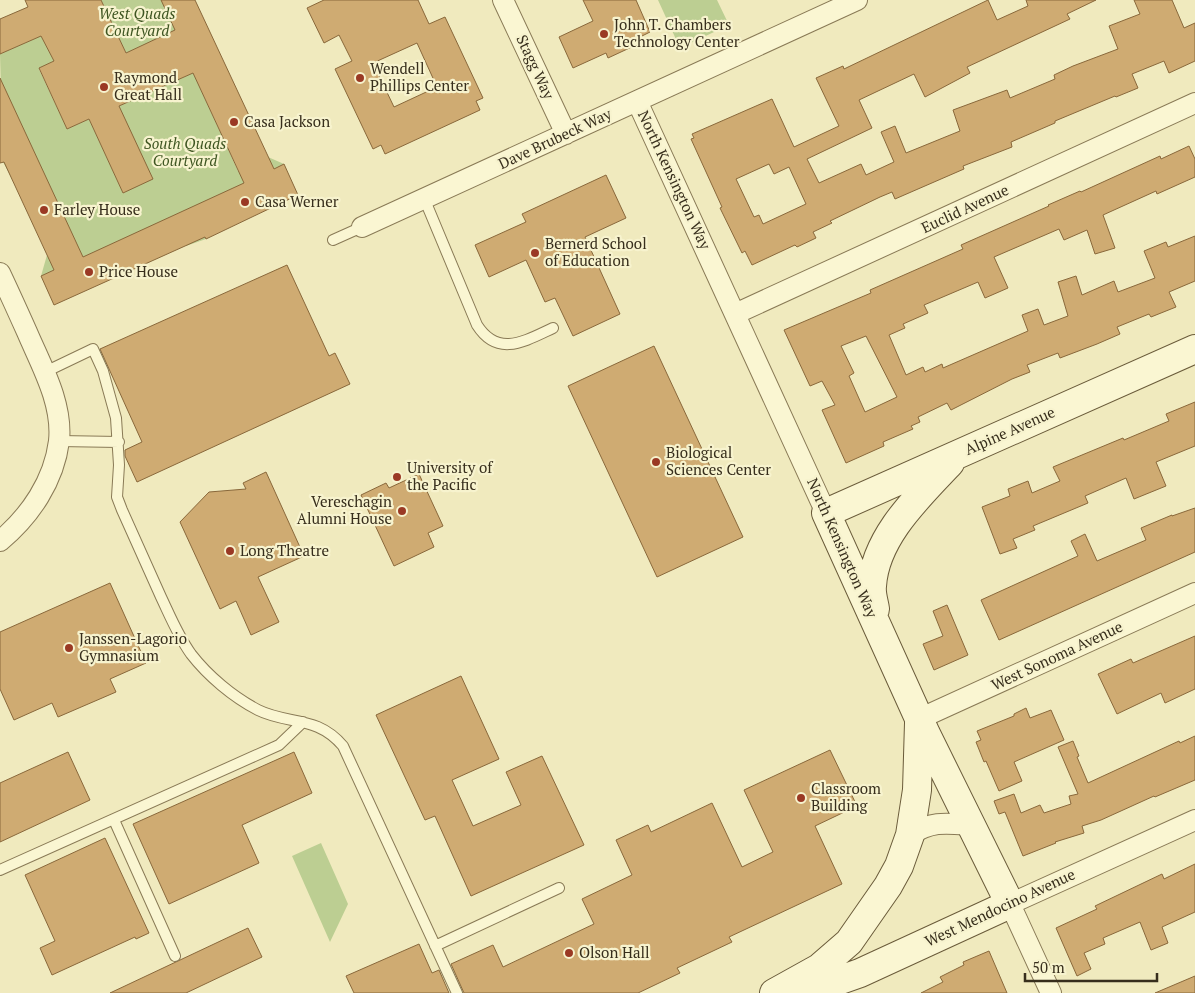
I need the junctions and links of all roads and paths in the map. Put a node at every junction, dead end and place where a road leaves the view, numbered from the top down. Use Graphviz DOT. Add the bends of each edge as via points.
graph roads {
  1 [pos="503,0"];
  2 [pos="857,0"];
  3 [pos="637,101"];
  4 [pos="1195,103"];
  5 [pos="566,134"];
  6 [pos="424,198"];
  7 [pos="362,227"];
  8 [pos="333,240"];
  9 [pos="0,273"];
  10 [pos="735,314"];
  11 [pos="553,328"];
  12 [pos="1195,349"];
  13 [pos="45,372"];
  14 [pos="59,441"];
  15 [pos="119,442"];
  16 [pos="957,455"];
  17 [pos="826,513"];
  18 [pos="0,541"];
  19 [pos="1195,593"];
  20 [pos="879,631"];
  21 [pos="919,719"];
  22 [pos="303,722"];
  23 [pos="114,820"];
  24 [pos="1195,820"];
  25 [pos="970,825"];
  26 [pos="910,835"];
  27 [pos="0,870"];
  28 [pos="559,888"];
  29 [pos="1010,904"];
  30 [pos="435,946"];
  31 [pos="175,956"];
  32 [pos="457,993"];
  33 [pos="774,993"];
  34 [pos="804,993"];
  35 [pos="1051,993"];
  1 -- 5 [label="street, Stagg Way"];
  2 -- 3 [label="street, Dave Brubeck Way"];
  3 -- 5 [label="street, Dave Brubeck Way"];
  3 -- 10 [label="street, North Kensington Way"];
  4 -- 10 [label="street, Euclid Avenue"];
  5 -- 6 [label="street, Dave Brubeck Way"];
  6 -- 7 [label="street, Dave Brubeck Way"];
  6 -- 11 [label="lane" via="484,336 507,345 520,344"];
  7 -- 8 [label="lane"];
  9 -- 13 [label="street"];
  10 -- 17 [label="street, North Kensington Way"];
  12 -- 16 [label="street, Alpine Avenue"];
  13 -- 14 [label="street" via="58,419"];
  13 -- 15 [label="lane" via="93,348 110,396"];
  14 -- 15 [label="lane"];
  14 -- 18 [label="street" via="48,479 36,501 26,517"];
  15 -- 22 [label="lane" via="117,497 191,654 213,678 242,700 259,710"];
  16 -- 17 [label="street, Alpine Avenue"];
  16 -- 20 [label="street" via="914,502 879,555 871,588"];
  17 -- 20 [label="street, North Kensington Way"];
  19 -- 21 [label="street, West Sonoma Avenue"];
  20 -- 21 [label="street, North Kensington Way"];
  21 -- 25 [label="street, North Kensington Way"];
  21 -- 26 [label="street" via="917,790"];
  22 -- 23 [label="lane" via="279,745"];
  22 -- 30 [label="lane" via="334,735 343,746"];
  23 -- 27 [label="lane"];
  23 -- 31 [label="lane"];
  24 -- 29 [label="street, West Mendocino Avenue"];
  25 -- 26 [label="street" via="940,823"];
  25 -- 29 [label="street, North Kensington Way"];
  26 -- 33 [label="street" via="888,886 849,942 818,968"];
  28 -- 30 [label="lane"];
  29 -- 34 [label="street, West Mendocino Avenue" via="860,973"];
  29 -- 35 [label="street, North Kensington Way"];
  30 -- 32 [label="lane"];
}
